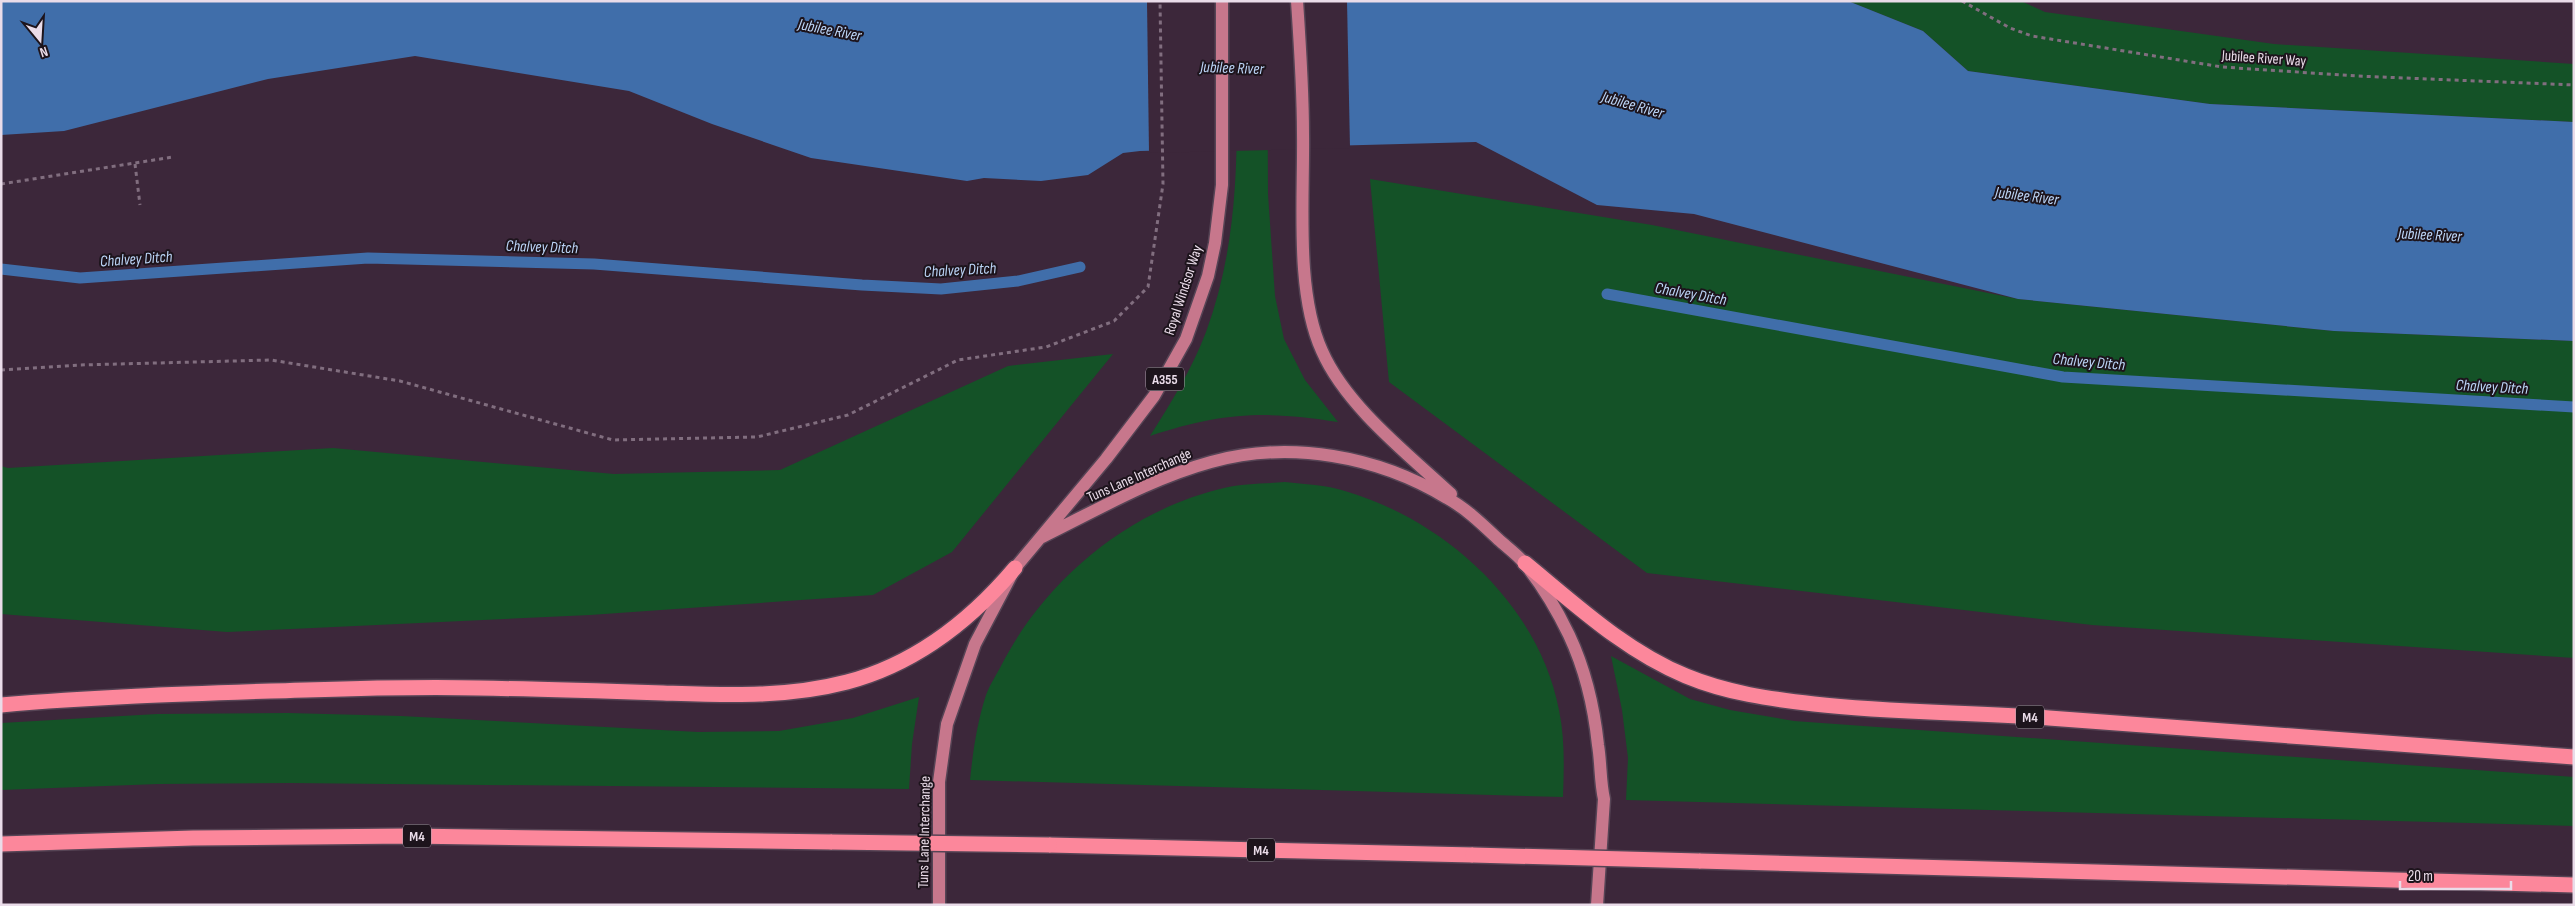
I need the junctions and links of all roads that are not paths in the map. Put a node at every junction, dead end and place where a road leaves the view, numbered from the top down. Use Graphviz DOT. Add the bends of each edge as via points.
graph roads {
  1 [pos="1222,1"];
  2 [pos="1297,1"];
  3 [pos="1474,516"];
  4 [pos="1037,539"];
  5 [pos="1525,563"];
  6 [pos="1015,568"];
  7 [pos="1,705"];
  8 [pos="2574,757"];
  9 [pos="1,844"];
  10 [pos="2574,885"];
  11 [pos="939,905"];
  12 [pos="1598,905"];
  1 -- 4 [label="main road, Royal Windsor Way / A355" via="1222,184 1208,276 1186,339 1171,368 1132,426"];
  2 -- 3 [label="main road" via="1307,302 1313,329 1322,353 1362,408"];
  3 -- 4 [label="main road, Tuns Lane Interchange" via="1448,498 1388,470 1348,458 1280,452 1213,461 1179,472"];
  3 -- 5 [label="main road, Tuns Lane Interchange"];
  4 -- 6 [label="main road, Tuns Lane Interchange"];
  5 -- 8 [label="highway, M4" via="1637,650 1685,676 1729,691 1770,699 1862,709 2047,718"];
  5 -- 12 [label="main road, Tuns Lane Interchange" via="1569,635 1584,675 1594,717 1604,800"];
  6 -- 7 [label="highway" via="975,611 919,651 885,669 851,681 798,692 736,695 396,686 69,699"];
  6 -- 11 [label="main road, Tuns Lane Interchange" via="974,644 947,724 939,782"];
  9 -- 10 [label="highway, M4, bridge" via="409,836 832,842 1473,855"];
}
